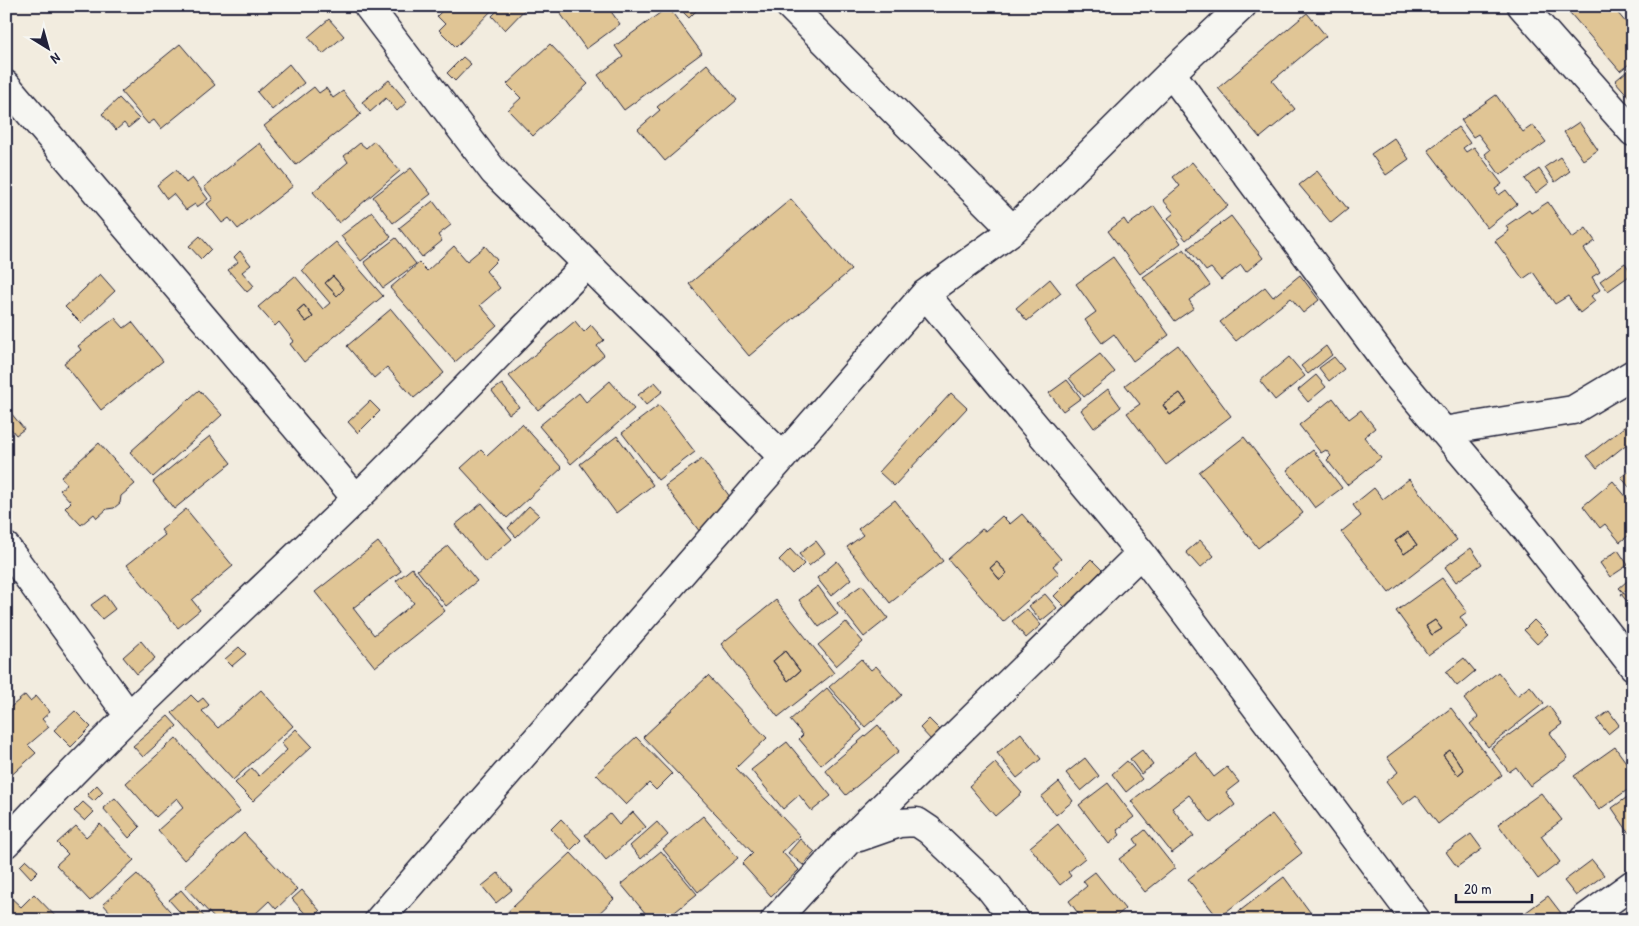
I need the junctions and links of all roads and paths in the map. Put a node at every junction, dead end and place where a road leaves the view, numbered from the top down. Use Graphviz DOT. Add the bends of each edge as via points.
graph roads {
  1 [pos="368,6"];
  2 [pos="790,6"];
  3 [pos="1242,6"];
  4 [pos="1522,6"];
  5 [pos="1171,73"];
  6 [pos="6,85"];
  7 [pos="1633,132"];
  8 [pos="1012,230"];
  9 [pos="587,264"];
  10 [pos="925,294"];
  11 [pos="1633,374"];
  12 [pos="1443,431"];
  13 [pos="783,457"];
  14 [pos="356,498"];
  15 [pos="6,547"];
  16 [pos="1141,553"];
  17 [pos="1633,666"];
  18 [pos="129,716"];
  19 [pos="848,841"];
  20 [pos="6,843"];
  21 [pos="1633,884"];
  22 [pos="379,920"];
  23 [pos="775,920"];
  24 [pos="1015,920"];
  25 [pos="1416,920"];
  26 [pos="1583,920"];
  1 -- 9 [label="street" via="494,172"];
  2 -- 8 [label="street"];
  3 -- 5 [label="street"];
  4 -- 7 [label="street"];
  5 -- 8 [label="street"];
  5 -- 12 [label="street" via="1393,371"];
  6 -- 14 [label="street"];
  8 -- 10 [label="street"];
  9 -- 13 [label="street"];
  9 -- 14 [label="street"];
  10 -- 13 [label="street"];
  10 -- 16 [label="street"];
  11 -- 12 [label="street" via="1573,410"];
  12 -- 17 [label="street" via="1526,529"];
  13 -- 22 [label="street"];
  14 -- 18 [label="street"];
  15 -- 18 [label="street"];
  16 -- 19 [label="street"];
  16 -- 25 [label="street"];
  18 -- 20 [label="street"];
  19 -- 23 [label="street"];
  19 -- 24 [label="street" via="899,822 917,822 989,887"];
  21 -- 26 [label="street"];
}
